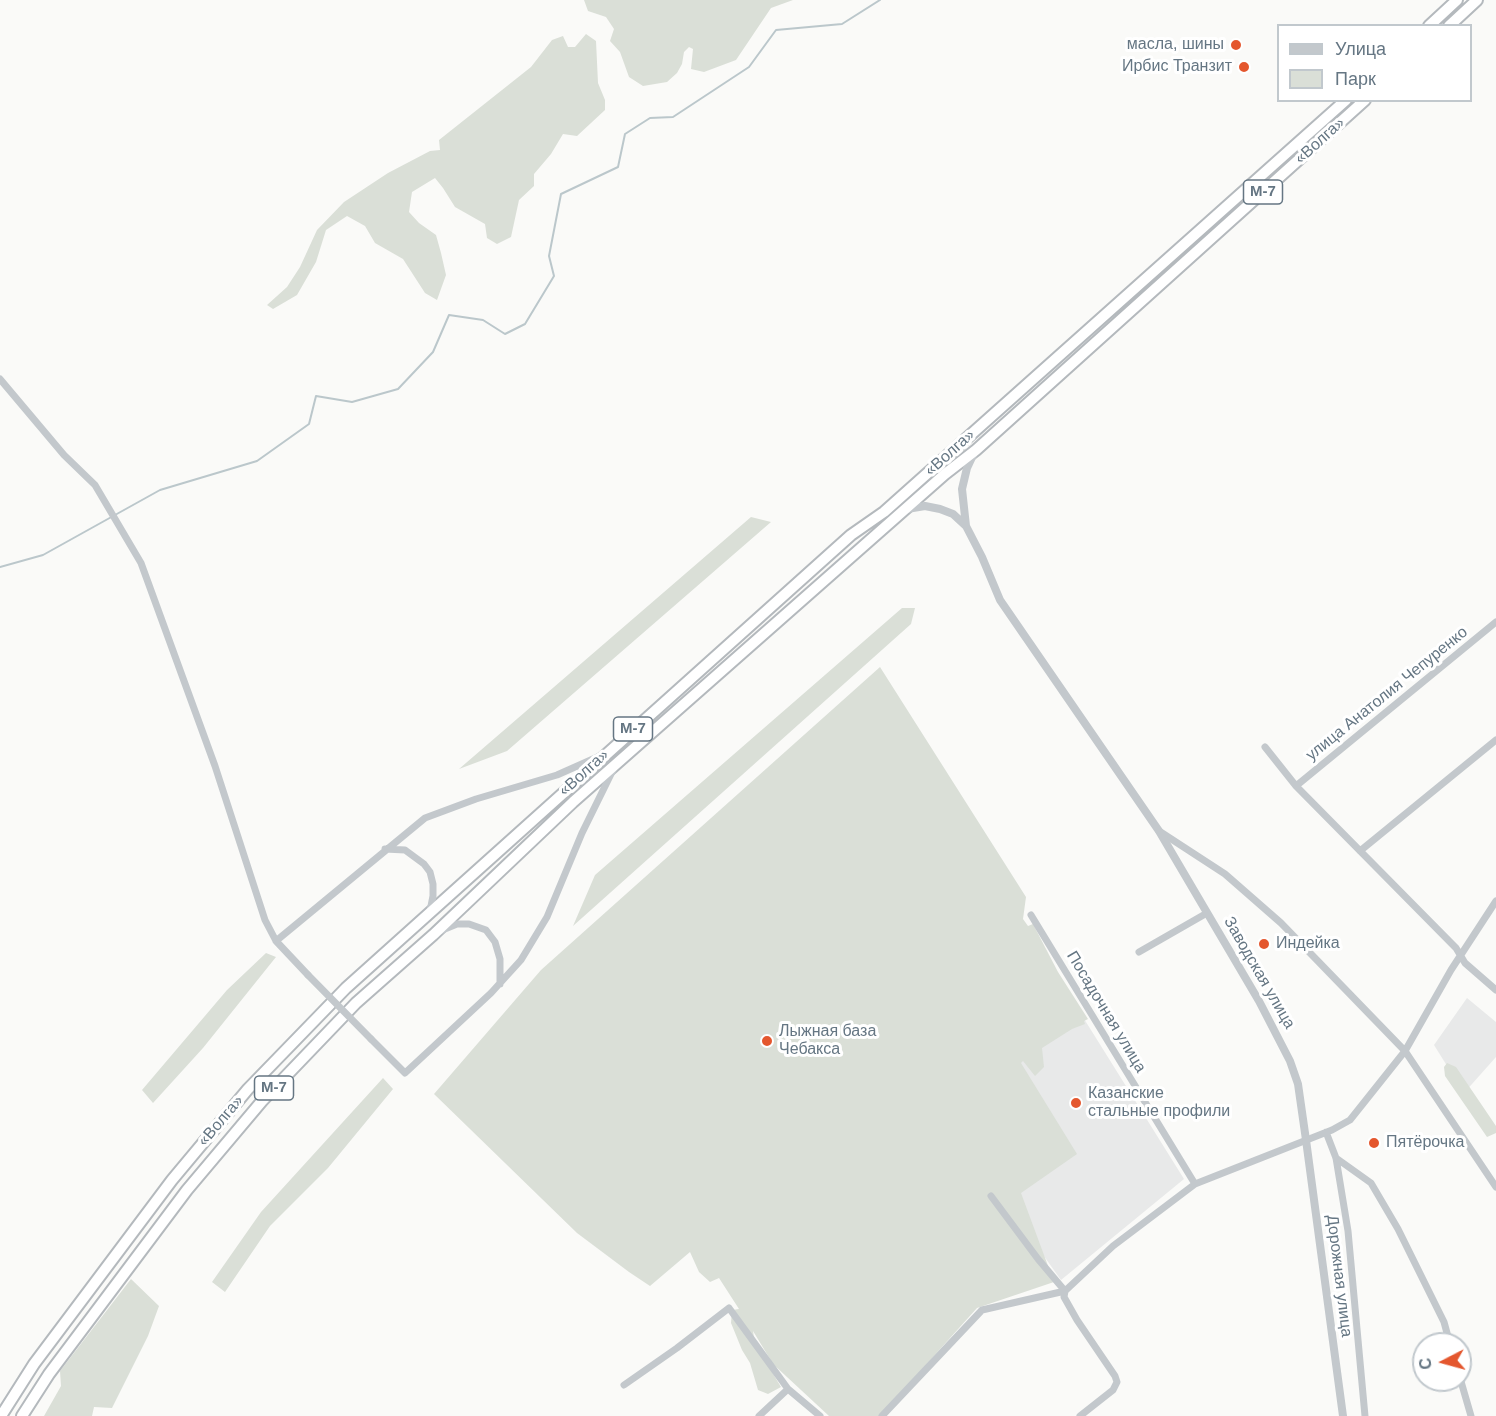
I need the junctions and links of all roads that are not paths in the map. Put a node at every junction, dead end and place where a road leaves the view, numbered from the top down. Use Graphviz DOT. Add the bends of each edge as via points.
graph roads {
  1 [pos="1457,0"];
  2 [pos="1478,0"];
  3 [pos="1431,24"];
  4 [pos="1451,24"];
  5 [pos="1344,102"];
  6 [pos="1363,102"];
  7 [pos="0,379"];
  8 [pos="976,450"];
  9 [pos="907,509"];
  10 [pos="966,526"];
  11 [pos="1496,622"];
  12 [pos="1496,740"];
  13 [pos="1265,747"];
  14 [pos="607,752"];
  15 [pos="617,764"];
  16 [pos="1296,786"];
  17 [pos="1159,831"];
  18 [pos="385,849"];
  19 [pos="1360,851"];
  20 [pos="1496,901"];
  21 [pos="430,912"];
  22 [pos="1207,913"];
  23 [pos="1031,915"];
  24 [pos="433,935"];
  25 [pos="276,941"];
  26 [pos="1139,952"];
  27 [pos="1460,956"];
  28 [pos="500,984"];
  29 [pos="1496,990"];
  30 [pos="1405,1051"];
  31 [pos="1326,1132"];
  32 [pos="1306,1140"];
  33 [pos="1336,1158"];
  34 [pos="1195,1184"];
  35 [pos="1496,1188"];
  36 [pos="991,1196"];
  37 [pos="1065,1291"];
  38 [pos="1447,1332"];
  39 [pos="624,1385"];
  40 [pos="788,1389"];
  41 [pos="1464,1392"];
  42 [pos="1,1416"];
  43 [pos="22,1416"];
  44 [pos="759,1416"];
  45 [pos="820,1416"];
  46 [pos="882,1416"];
  47 [pos="1080,1416"];
  48 [pos="1343,1416"];
  49 [pos="1365,1416"];
  50 [pos="1471,1416"];
  1 -- 3 [label="highway"];
  2 -- 4 [label="highway"];
  5 -- 14 [label="highway, «Волга» / М-7" via="884,512 851,535"];
  6 -- 8 [label="highway, «Волга» / М-7"];
  7 -- 25 [label="street" via="64,455 95,485 141,563 215,766 265,920"];
  8 -- 9 [label="highway, «Волга» / М-7"];
  8 -- 10 [label="street" via="962,489"];
  9 -- 10 [label="street" via="940,509"];
  9 -- 15 [label="highway, «Волга» / М-7"];
  10 -- 17 [label="street, Заводская улица" via="1000,600"];
  11 -- 16 [label="street, улица Анатолия Чепуренко"];
  12 -- 19 [label="street"];
  13 -- 16 [label="street"];
  14 -- 18 [label="street" via="557,775 425,818"];
  14 -- 21 [label="highway, «Волга» / М-7"];
  15 -- 24 [label="highway, «Волга» / М-7"];
  15 -- 28 [label="street" via="582,833 547,917 521,960"];
  16 -- 19 [label="street"];
  17 -- 22 [label="street, Заводская улица"];
  17 -- 30 [label="street" via="1225,874 1281,923"];
  18 -- 21 [label="street" via="405,850 430,872 434,896"];
  18 -- 25 [label="street"];
  19 -- 27 [label="street"];
  20 -- 27 [label="street"];
  21 -- 42 [label="highway, «Волга» / М-7" via="346,988 248,1089 172,1180 34,1364"];
  22 -- 26 [label="street"];
  22 -- 32 [label="street, Заводская улица" via="1290,1061 1298,1084"];
  23 -- 34 [label="street, Посадочная улица"];
  24 -- 28 [label="street" via="457,924 486,930 500,959"];
  24 -- 43 [label="highway, «Волга» / М-7" via="356,1003 262,1101 187,1190"];
  25 -- 28 [label="street, bridge" via="405,1073"];
  27 -- 29 [label="street"];
  27 -- 30 [label="street"];
  30 -- 31 [label="street" via="1350,1120"];
  30 -- 35 [label="street"];
  31 -- 32 [label="street"];
  31 -- 33 [label="street"];
  32 -- 34 [label="street"];
  32 -- 48 [label="street, Дорожная улица"];
  33 -- 38 [label="street" via="1371,1183 1398,1229"];
  33 -- 49 [label="street" via="1348,1231"];
  34 -- 37 [label="street" via="1113,1246"];
  36 -- 37 [label="street"];
  37 -- 46 [label="street" via="982,1310"];
  37 -- 47 [label="street" via="1064,1298 1117,1382 1113,1390"];
  39 -- 40 [label="street" via="729,1308"];
  40 -- 44 [label="street"];
  40 -- 45 [label="street"];
  41 -- 50 [label="street"];
}
